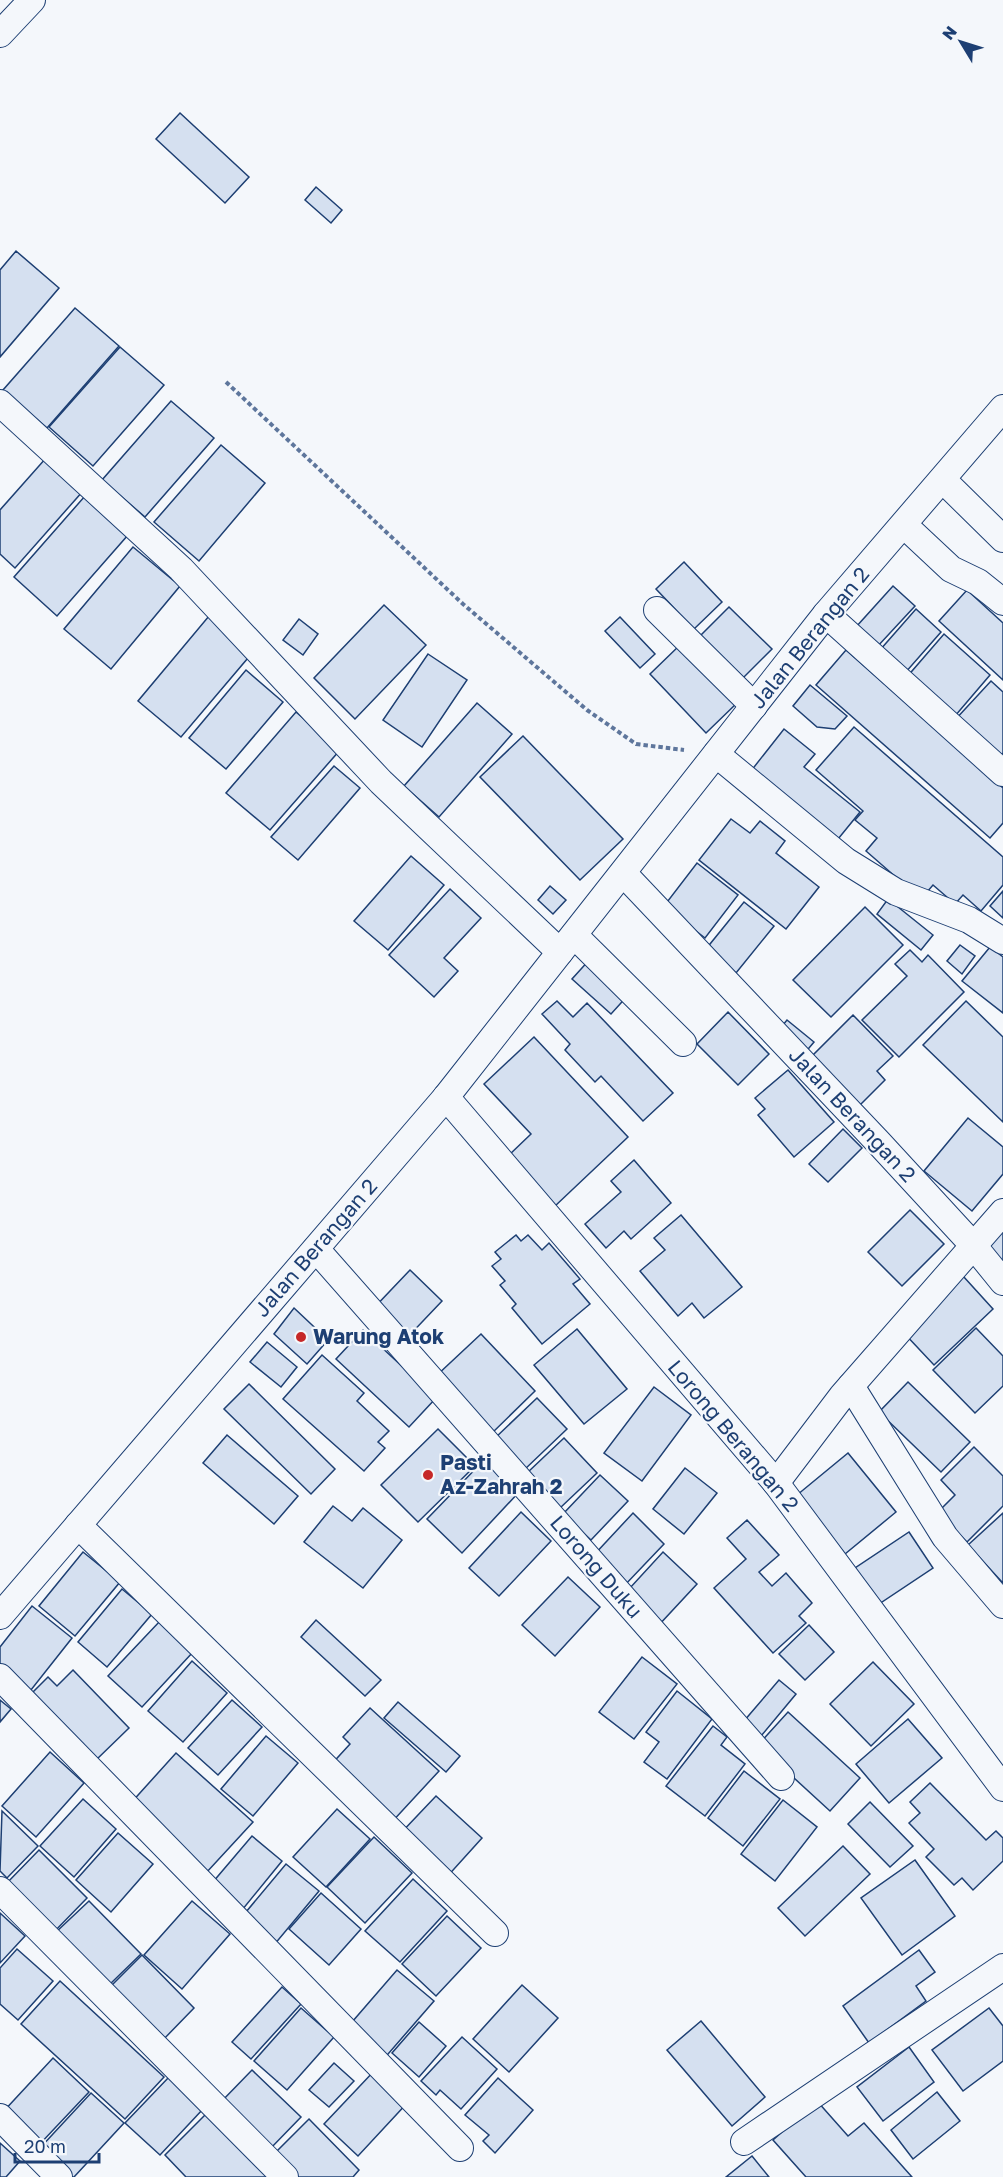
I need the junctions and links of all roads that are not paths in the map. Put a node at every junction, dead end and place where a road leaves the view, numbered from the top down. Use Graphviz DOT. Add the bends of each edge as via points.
graph roads {
  1 [pos="32,0"];
  2 [pos="0,34"];
  3 [pos="0,403"];
  4 [pos="1003,408"];
  5 [pos="943,480"];
  6 [pos="904,525"];
  7 [pos="1003,539"];
  8 [pos="1003,602"];
  9 [pos="657,610"];
  10 [pos="826,614"];
  11 [pos="754,706"];
  12 [pos="716,754"];
  13 [pos="1003,773"];
  14 [pos="623,873"];
  15 [pos="1003,941"];
  16 [pos="567,943"];
  17 [pos="683,1043"];
  18 [pos="446,1097"];
  19 [pos="1003,1212"];
  20 [pos="973,1245"];
  21 [pos="316,1249"];
  22 [pos="1003,1282"];
  23 [pos="851,1386"];
  24 [pos="776,1483"];
  25 [pos="78,1525"];
  26 [pos="1003,1605"];
  27 [pos="0,1616"];
  28 [pos="0,1677"];
  29 [pos="781,1777"];
  30 [pos="1003,1788"];
  31 [pos="0,1890"];
  32 [pos="495,1933"];
  33 [pos="1003,1967"];
  34 [pos="0,2117"];
  35 [pos="744,2142"];
  36 [pos="460,2148"];
  37 [pos="59,2177"];
  38 [pos="285,2177"];
  1 -- 2 [label="street"];
  3 -- 16 [label="street" via="181,569 381,782"];
  4 -- 5 [label="street, Jalan Berangan 2"];
  5 -- 6 [label="street, Jalan Berangan 2"];
  5 -- 7 [label="street"];
  6 -- 8 [label="street" via="951,569 978,582"];
  6 -- 10 [label="street, Jalan Berangan 2"];
  9 -- 11 [label="street"];
  10 -- 11 [label="street, Jalan Berangan 2"];
  10 -- 13 [label="street"];
  11 -- 12 [label="street, Jalan Berangan 2"];
  12 -- 14 [label="street, Jalan Berangan 2"];
  12 -- 15 [label="street" via="846,861 896,892 969,920"];
  14 -- 16 [label="street, Jalan Berangan 2"];
  14 -- 20 [label="street, Jalan Berangan 2"];
  16 -- 17 [label="street"];
  16 -- 18 [label="street, Jalan Berangan 2"];
  18 -- 21 [label="street, Jalan Berangan 2"];
  18 -- 24 [label="street, Lorong Berangan 2"];
  19 -- 20 [label="street"];
  20 -- 22 [label="street, Jalan Berangan 2"];
  20 -- 23 [label="street"];
  21 -- 25 [label="street, Jalan Berangan 2"];
  21 -- 29 [label="street, Lorong Duku"];
  23 -- 24 [label="street"];
  23 -- 26 [label="street" via="945,1537"];
  24 -- 30 [label="street, Lorong Berangan 2"];
  25 -- 27 [label="street, Jalan Berangan 2"];
  25 -- 32 [label="street"];
  28 -- 36 [label="street"];
  31 -- 38 [label="street"];
  33 -- 35 [label="street"];
  34 -- 37 [label="street"];
}
